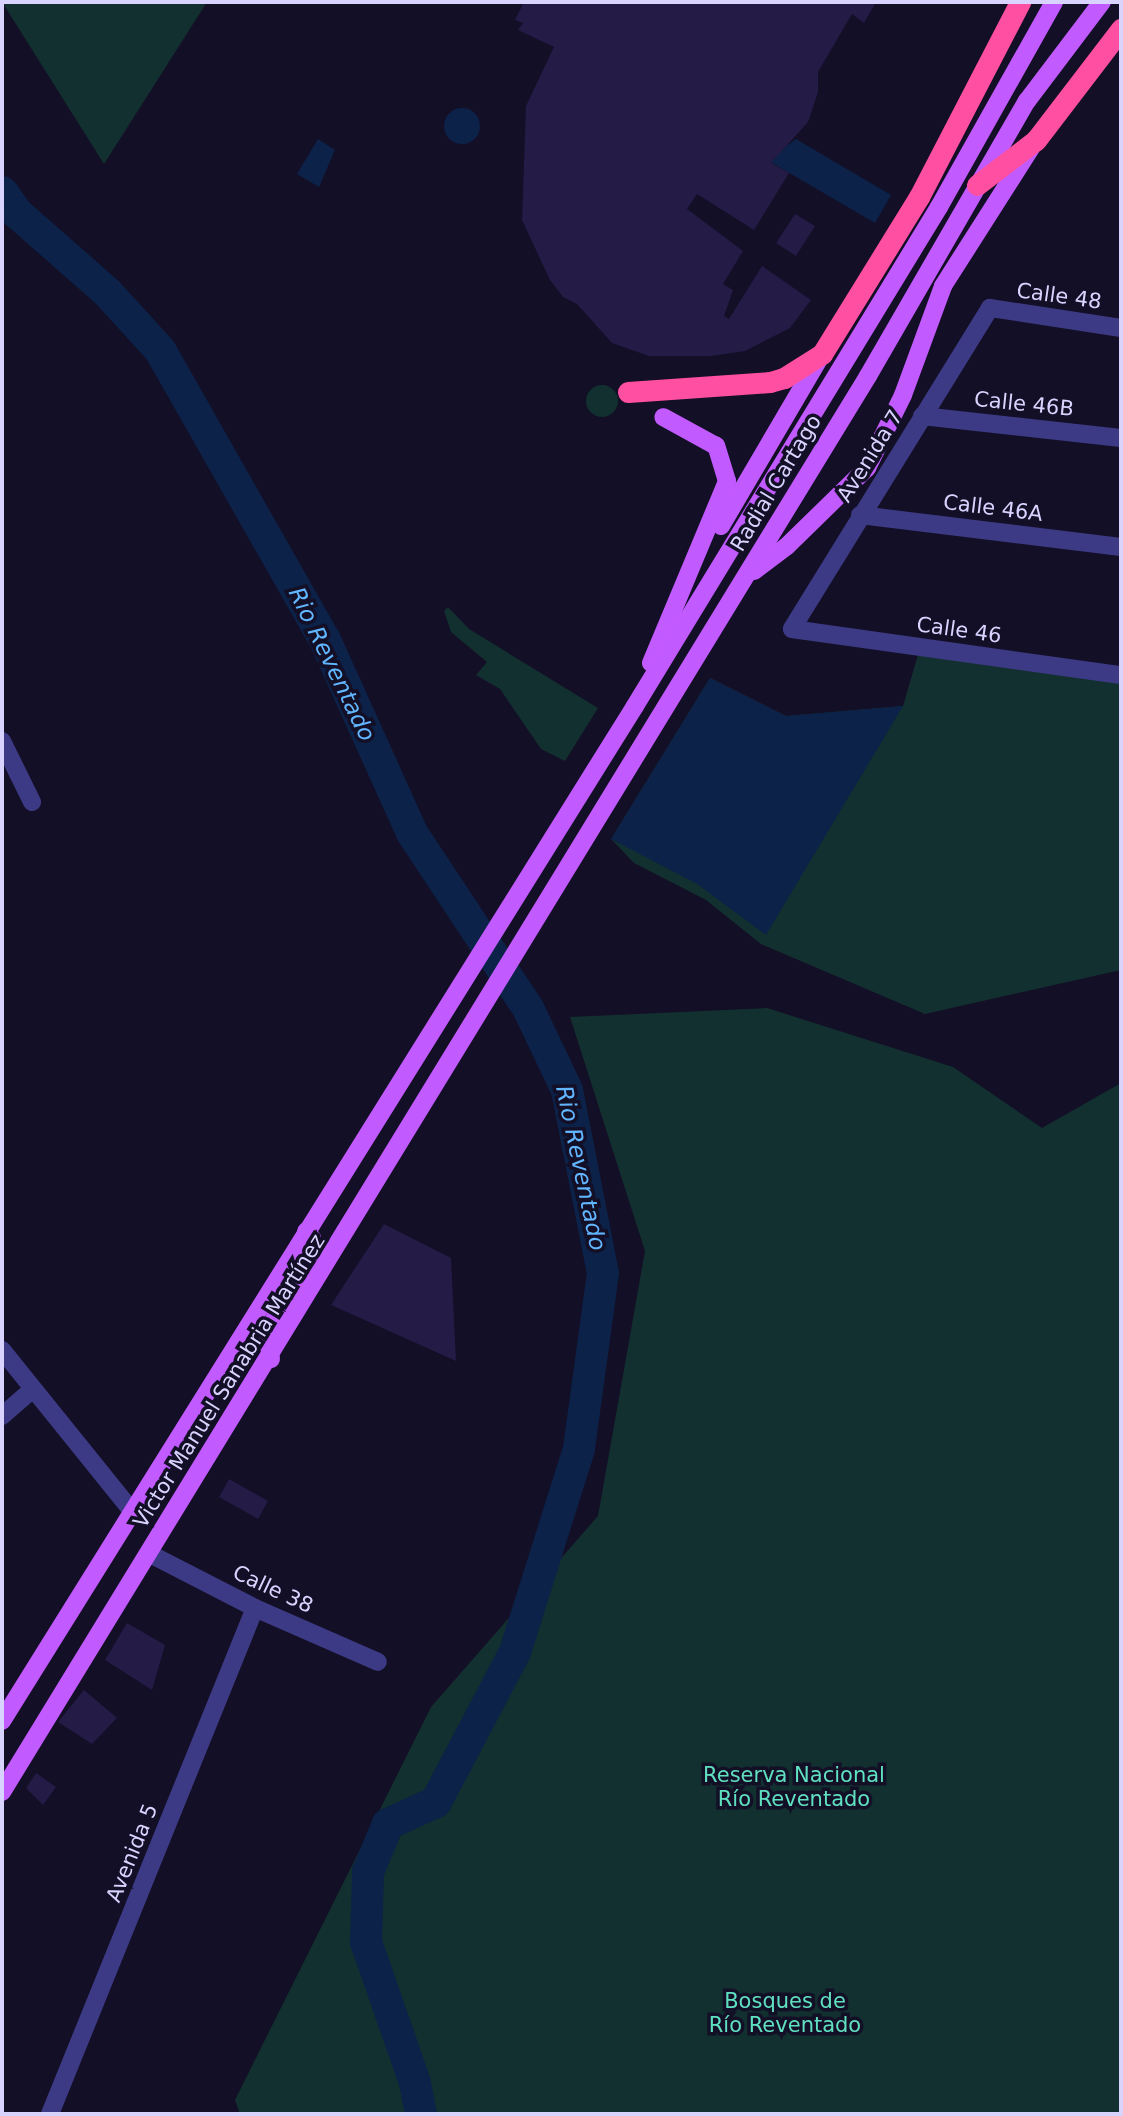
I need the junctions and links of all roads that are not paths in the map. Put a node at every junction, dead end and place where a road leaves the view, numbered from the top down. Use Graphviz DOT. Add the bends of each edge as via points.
graph roads {
  1 [pos="1020,2"];
  2 [pos="1054,2"];
  3 [pos="1102,2"];
  4 [pos="1121,29"];
  5 [pos="1036,140"];
  6 [pos="977,186"];
  7 [pos="990,309"];
  8 [pos="1121,328"];
  9 [pos="822,354"];
  10 [pos="628,392"];
  11 [pos="922,416"];
  12 [pos="663,417"];
  13 [pos="1121,438"];
  14 [pos="860,514"];
  15 [pos="1121,547"];
  16 [pos="746,578"];
  17 [pos="673,607"];
  18 [pos="792,629"];
  19 [pos="1121,675"];
  20 [pos="635,706"];
  21 [pos="2,741"];
  22 [pos="32,802"];
  23 [pos="466,974"];
  24 [pos="493,992"];
  25 [pos="306,1231"];
  26 [pos="2,1350"];
  27 [pos="271,1359"];
  28 [pos="33,1389"];
  29 [pos="2,1416"];
  30 [pos="132,1511"];
  31 [pos="149,1553"];
  32 [pos="255,1608"];
  33 [pos="378,1662"];
  34 [pos="2,1721"];
  35 [pos="2,1792"];
  36 [pos="50,2114"];
  1 -- 9 [label="highway" via="919,197"];
  2 -- 20 [label="main road, Radial Cartago" via="939,207"];
  3 -- 6 [label="main road, Radial Cartago" via="1069,40"];
  4 -- 5 [label="highway"];
  5 -- 6 [label="highway"];
  5 -- 16 [label="main road" via="943,286 903,395 866,468 787,546"];
  6 -- 16 [label="main road, Radial Cartago"];
  7 -- 8 [label="street, Calle 48"];
  7 -- 11 [label="street, Avenida 7"];
  9 -- 10 [label="highway" via="784,379 770,382"];
  9 -- 17 [label="main road"];
  11 -- 13 [label="street, Calle 46B"];
  11 -- 14 [label="street, Avenida 7"];
  12 -- 17 [label="main road" via="716,446 727,481"];
  14 -- 15 [label="street, Calle 46A"];
  14 -- 18 [label="street, Avenida 7"];
  16 -- 24 [label="main road, Radial Cartago"];
  17 -- 20 [label="main road"];
  18 -- 19 [label="street, Calle 46"];
  20 -- 23 [label="main road, Radial Cartago"];
  21 -- 22 [label="street"];
  23 -- 25 [label="main road, Victor Manuel Sanabria Martínez"];
  24 -- 27 [label="main road, Victor Manuel Sanabria Martínez"];
  25 -- 27 [label="main road" via="312,1238 311,1251 267,1332"];
  25 -- 30 [label="main road, Victor Manuel Sanabria Martínez"];
  26 -- 28 [label="street"];
  27 -- 31 [label="main road, Victor Manuel Sanabria Martínez"];
  28 -- 29 [label="street"];
  28 -- 30 [label="street"];
  30 -- 34 [label="main road, Victor Manuel Sanabria Martínez"];
  31 -- 32 [label="street, Calle 38"];
  31 -- 35 [label="main road, Victor Manuel Sanabria Martínez"];
  32 -- 33 [label="street, Calle 38"];
  32 -- 36 [label="street, Avenida 5"];
}
